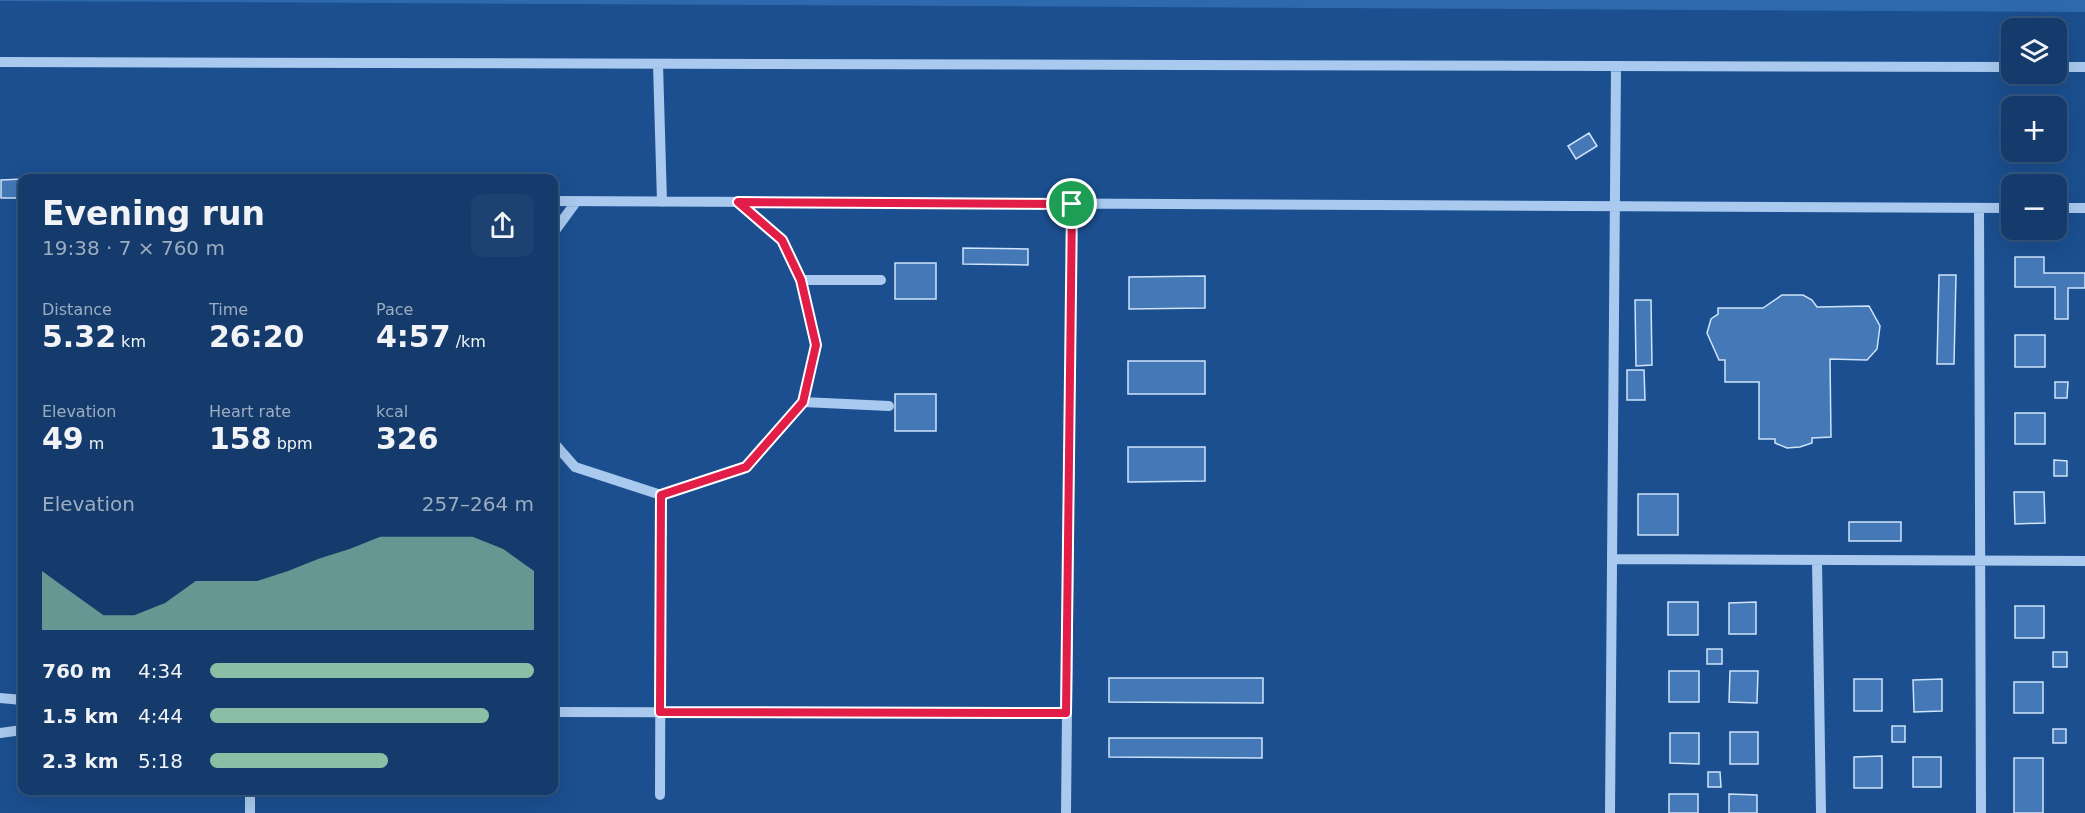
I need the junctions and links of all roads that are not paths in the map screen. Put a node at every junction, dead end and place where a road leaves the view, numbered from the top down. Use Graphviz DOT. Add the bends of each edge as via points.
graph roads {
  1 [pos="0,62"];
  2 [pos="658,64"];
  3 [pos="1616,66"];
  4 [pos="2001,67"];
  5 [pos="2067,68"];
  6 [pos="2085,68"];
  7 [pos="558,201"];
  8 [pos="576,202"];
  9 [pos="662,202"];
  10 [pos="738,202"];
  11 [pos="1072,204"];
  12 [pos="1614,206"];
  13 [pos="1979,208"];
  14 [pos="2001,208"];
  15 [pos="2067,208"];
  16 [pos="2085,208"];
  17 [pos="558,227"];
  18 [pos="801,280"];
  19 [pos="881,280"];
  20 [pos="803,402"];
  21 [pos="889,406"];
  22 [pos="558,448"];
  23 [pos="661,495"];
  24 [pos="1612,559"];
  25 [pos="1817,560"];
  26 [pos="1981,561"];
  27 [pos="2085,561"];
  28 [pos="0,698"];
  29 [pos="18,700"];
  30 [pos="558,712"];
  31 [pos="660,712"];
  32 [pos="1066,713"];
  33 [pos="18,731"];
  34 [pos="0,733"];
  35 [pos="250,795"];
  36 [pos="660,795"];
  37 [pos="250,813"];
  38 [pos="1066,813"];
  39 [pos="1611,813"];
  40 [pos="1821,813"];
  41 [pos="1981,813"];
  1 -- 2 [label="lane"];
  2 -- 3 [label="lane"];
  2 -- 9 [label="lane"];
  3 -- 4 [label="lane"];
  3 -- 12 [label="lane"];
  5 -- 6 [label="lane"];
  7 -- 8 [label="lane"];
  8 -- 9 [label="lane"];
  8 -- 17 [label="lane"];
  9 -- 10 [label="lane"];
  10 -- 11 [label="lane"];
  10 -- 18 [label="lane" via="782,240"];
  11 -- 12 [label="lane"];
  11 -- 32 [label="lane"];
  12 -- 13 [label="lane"];
  12 -- 24 [label="lane"];
  13 -- 14 [label="lane"];
  13 -- 26 [label="lane"];
  15 -- 16 [label="lane"];
  18 -- 19 [label="lane"];
  18 -- 20 [label="lane" via="816,345"];
  20 -- 21 [label="lane"];
  20 -- 23 [label="lane" via="746,467"];
  22 -- 23 [label="lane" via="574,467"];
  23 -- 31 [label="lane"];
  24 -- 25 [label="lane"];
  24 -- 39 [label="lane"];
  25 -- 26 [label="lane"];
  25 -- 40 [label="lane"];
  26 -- 27 [label="lane"];
  26 -- 41 [label="lane"];
  28 -- 29 [label="lane"];
  30 -- 31 [label="lane"];
  31 -- 32 [label="lane"];
  31 -- 36 [label="lane"];
  32 -- 38 [label="lane"];
  33 -- 34 [label="lane"];
  35 -- 37 [label="lane"];
}
